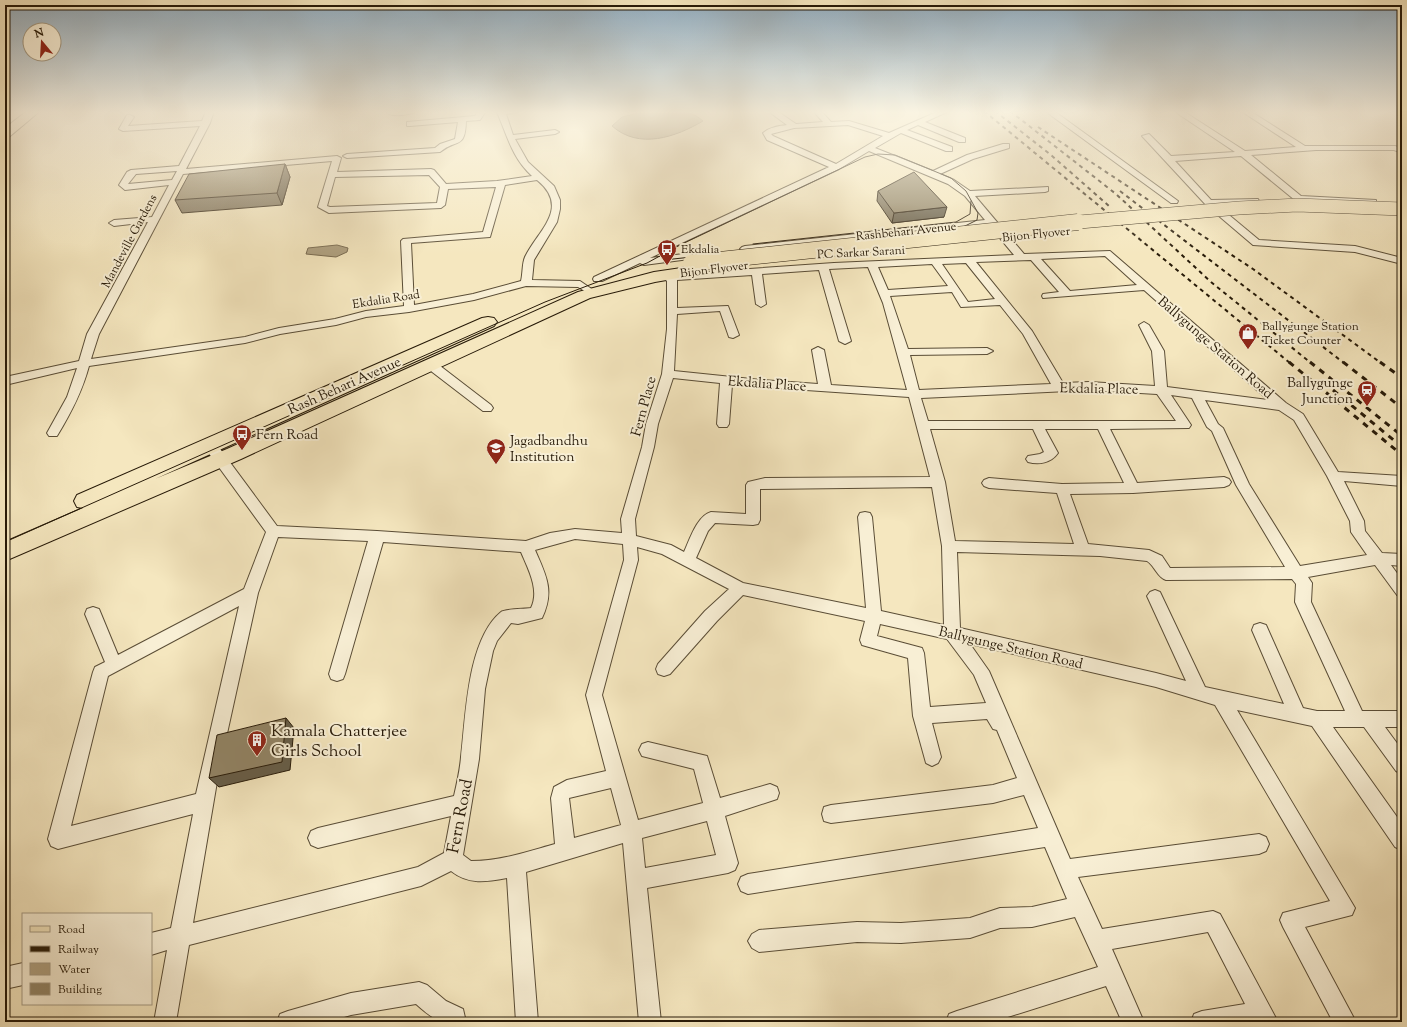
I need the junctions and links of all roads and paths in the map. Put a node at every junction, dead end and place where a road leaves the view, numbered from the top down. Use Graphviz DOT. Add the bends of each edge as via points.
graph roads {
  1 [pos="187,159"];
  2 [pos="325,159"];
  3 [pos="337,159"];
  4 [pos="523,159"];
  5 [pos="818,159"];
  6 [pos="850,159"];
  7 [pos="895,159"];
  8 [pos="964,159"];
  9 [pos="1116,159"];
  10 [pos="1169,159"];
  11 [pos="1250,159"];
  12 [pos="836,167"];
  13 [pos="181,170"];
  14 [pos="933,174"];
  15 [pos="332,175"];
  16 [pos="539,177"];
  17 [pos="175,182"];
  18 [pos="501,183"];
  19 [pos="444,187"];
  20 [pos="1045,188"];
  21 [pos="968,194"];
  22 [pos="1299,199"];
  23 [pos="1174,201"];
  24 [pos="1209,203"];
  25 [pos="1402,203"];
  26 [pos="1402,209"];
  27 [pos="1402,216"];
  28 [pos="156,218"];
  29 [pos="992,222"];
  30 [pos="114,223"];
  31 [pos="1107,253"];
  32 [pos="1021,257"];
  33 [pos="1034,257"];
  34 [pos="969,260"];
  35 [pos="936,261"];
  36 [pos="1402,261"];
  37 [pos="630,264"];
  38 [pos="872,264"];
  39 [pos="693,267"];
  40 [pos="823,267"];
  41 [pos="672,272"];
  42 [pos="756,272"];
  43 [pos="526,284"];
  44 [pos="588,287"];
  45 [pos="1147,287"];
  46 [pos="955,289"];
  47 [pos="884,293"];
  48 [pos="1067,294"];
  49 [pos="1047,296"];
  50 [pos="1003,302"];
  51 [pos="761,304"];
  52 [pos="409,309"];
  53 [pos="673,311"];
  54 [pos="1144,325"];
  55 [pos="733,335"];
  56 [pos="845,340"];
  57 [pos="818,350"];
  58 [pos="986,351"];
  59 [pos="903,352"];
  60 [pos="84,363"];
  61 [pos="431,364"];
  62 [pos="668,374"];
  63 [pos="726,380"];
  64 [pos="5,381"];
  65 [pos="825,387"];
  66 [pos="1058,387"];
  67 [pos="1161,390"];
  68 [pos="915,394"];
  69 [pos="1196,394"];
  70 [pos="1282,406"];
  71 [pos="487,408"];
  72 [pos="723,424"];
  73 [pos="1037,424"];
  74 [pos="922,425"];
  75 [pos="1102,425"];
  76 [pos="53,433"];
  77 [pos="216,452"];
  78 [pos="1033,459"];
  79 [pos="1334,476"];
  80 [pos="1402,481"];
  81 [pos="938,482"];
  82 [pos="1224,482"];
  83 [pos="989,483"];
  84 [pos="1133,488"];
  85 [pos="1062,489"];
  86 [pos="865,517"];
  87 [pos="273,531"];
  88 [pos="5,536"];
  89 [pos="378,536"];
  90 [pos="628,539"];
  91 [pos="950,546"];
  92 [pos="526,547"];
  93 [pos="1083,550"];
  94 [pos="5,552"];
  95 [pos="1378,559"];
  96 [pos="688,560"];
  97 [pos="1402,560"];
  98 [pos="1296,573"];
  99 [pos="740,588"];
  100 [pos="1402,591"];
  101 [pos="250,593"];
  102 [pos="1155,596"];
  103 [pos="93,614"];
  104 [pos="874,616"];
  105 [pos="1260,630"];
  106 [pos="952,633"];
  107 [pos="114,665"];
  108 [pos="664,669"];
  109 [pos="337,674"];
  110 [pos="1199,692"];
  111 [pos="1221,699"];
  112 [pos="1297,714"];
  113 [pos="922,716"];
  114 [pos="1317,719"];
  115 [pos="1363,719"];
  116 [pos="1402,719"];
  117 [pos="1004,726"];
  118 [pos="239,732"];
  119 [pos="217,737"];
  120 [pos="648,750"];
  121 [pos="932,757"];
  122 [pos="1402,766"];
  123 [pos="617,778"];
  124 [pos="1029,784"];
  125 [pos="770,793"];
  126 [pos="205,801"];
  127 [pos="462,804"];
  128 [pos="715,810"];
  129 [pos="831,814"];
  130 [pos="632,831"];
  131 [pos="1051,836"];
  132 [pos="318,838"];
  133 [pos="1402,840"];
  134 [pos="1259,844"];
  135 [pos="565,849"];
  136 [pos="453,859"];
  137 [pos="516,866"];
  138 [pos="1066,869"];
  139 [pos="637,880"];
  140 [pos="748,884"];
  141 [pos="1080,906"];
  142 [pos="178,938"];
  143 [pos="759,941"];
  144 [pos="1096,941"];
  145 [pos="152,944"];
  146 [pos="1112,973"];
  147 [pos="22,974"];
  148 [pos="5,978"];
  149 [pos="1264,1017"];
  150 [pos="165,1022"];
  151 [pos="288,1022"];
  152 [pos="456,1022"];
  153 [pos="527,1022"];
  154 [pos="650,1022"];
  155 [pos="958,1022"];
  156 [pos="1133,1022"];
  157 [pos="1202,1022"];
  158 [pos="1345,1022"];
  1 -- 13 [label="street, Mandeville Gardens"];
  2 -- 13 [label="street"];
  3 -- 15 [label="street"];
  4 -- 16 [label="street"];
  5 -- 12 [label="street"];
  6 -- 12 [label="street, Rash Behari Avenue"];
  7 -- 14 [label="street"];
  8 -- 14 [label="street"];
  9 -- 23 [label="street"];
  10 -- 24 [label="street"];
  11 -- 22 [label="street"];
  12 -- 37 [label="street, Rash Behari Avenue"];
  13 -- 17 [label="street, Mandeville Gardens"];
  13 -- 17 [label="street" via="134,172 123,185 125,187"];
  14 -- 21 [label="street"];
  15 -- 19 [label="street" via="431,172"];
  15 -- 19 [label="street" via="322,207 329,210 441,204"];
  16 -- 18 [label="street"];
  16 -- 43 [label="street" via="552,187 556,208 551,223 529,258"];
  17 -- 28 [label="street, Mandeville Gardens"];
  18 -- 19 [label="street"];
  18 -- 52 [label="street" via="487,235 406,240"];
  20 -- 21 [label="street"];
  21 -- 29 [label="street"];
  22 -- 24 [label="street"];
  22 -- 25 [label="street"];
  24 -- 36 [label="street" via="1256,243 1355,249"];
  26 -- 39 [label="main road, Bijon Flyover, bridge" via="1297,205 1239,208 1118,218"];
  27 -- 39 [label="main road, Bijon Flyover" via="1304,211 1246,214"];
  28 -- 30 [label="street"];
  28 -- 60 [label="street, Mandeville Gardens" via="93,334"];
  29 -- 32 [label="street"];
  29 -- 37 [label="street, Rashbehari Avenue" via="686,255"];
  31 -- 33 [label="street, PC Sarkar Sarani"];
  31 -- 45 [label="street, Ballygunge Station Road"];
  32 -- 33 [label="street, PC Sarkar Sarani"];
  32 -- 34 [label="street, PC Sarkar Sarani"];
  33 -- 48 [label="street"];
  34 -- 35 [label="street, PC Sarkar Sarani"];
  34 -- 50 [label="street"];
  35 -- 38 [label="street, PC Sarkar Sarani"];
  35 -- 46 [label="street"];
  37 -- 44 [label="street, Rash Behari Avenue"];
  38 -- 40 [label="street, PC Sarkar Sarani"];
  38 -- 47 [label="street"];
  39 -- 41 [label="main road, Bijon Flyover"];
  40 -- 42 [label="street, PC Sarkar Sarani"];
  40 -- 56 [label="street"];
  41 -- 42 [label="street, PC Sarkar Sarani"];
  41 -- 44 [label="main road, Rash Behari Avenue"];
  41 -- 44 [label="main road" via="616,285"];
  41 -- 53 [label="street, Fern Place"];
  42 -- 51 [label="street"];
  43 -- 44 [label="street, Ekdalia Road"];
  43 -- 52 [label="street, Ekdalia Road"];
  44 -- 61 [label="main road, Rash Behari Avenue"];
  44 -- 77 [label="main road, Rash Behari Avenue" via="532,302"];
  45 -- 48 [label="street"];
  45 -- 70 [label="street, Ballygunge Station Road"];
  46 -- 47 [label="street"];
  46 -- 50 [label="street" via="965,305"];
  47 -- 59 [label="street"];
  48 -- 49 [label="street"];
  50 -- 66 [label="street" via="1028,333"];
  52 -- 60 [label="street, Ekdalia Road" via="366,314 245,340"];
  53 -- 55 [label="street" via="724,308"];
  53 -- 62 [label="street, Fern Place"];
  54 -- 67 [label="street" via="1158,351"];
  57 -- 65 [label="street"];
  58 -- 59 [label="street"];
  59 -- 68 [label="street"];
  60 -- 64 [label="street, Ekdalia Road"];
  60 -- 76 [label="street, Mandeville Gardens" via="73,397"];
  61 -- 71 [label="street"];
  61 -- 77 [label="main road, Rash Behari Avenue"];
  62 -- 63 [label="street, Ekdalia Place"];
  62 -- 90 [label="street, Fern Place" via="652,424 628,518"];
  63 -- 65 [label="street, Ekdalia Place"];
  63 -- 72 [label="street"];
  65 -- 68 [label="street, Ekdalia Place"];
  66 -- 67 [label="street, Ekdalia Place"];
  66 -- 68 [label="street, Ekdalia Place"];
  67 -- 69 [label="street, Ekdalia Place"];
  67 -- 75 [label="street" via="1185,425"];
  68 -- 74 [label="street"];
  69 -- 70 [label="street, Ekdalia Place"];
  69 -- 98 [label="street" via="1213,427 1217,428 1243,485"];
  70 -- 79 [label="street, Ballygunge Station Road" via="1299,416"];
  73 -- 74 [label="street"];
  73 -- 75 [label="street"];
  73 -- 78 [label="street" via="1051,453 1043,459"];
  74 -- 81 [label="street"];
  75 -- 84 [label="street"];
  77 -- 87 [label="street"];
  77 -- 88 [label="main road, Rash Behari Avenue"];
  77 -- 94 [label="main road, Rash Behari Avenue"];
  79 -- 80 [label="street"];
  79 -- 95 [label="street, Ballygunge Station Road" via="1357,522 1358,532"];
  81 -- 91 [label="street"];
  81 -- 96 [label="street" via="753,485 753,520 711,517 702,529"];
  82 -- 84 [label="street"];
  83 -- 85 [label="street"];
  84 -- 85 [label="street"];
  85 -- 93 [label="street"];
  86 -- 104 [label="street"];
  87 -- 89 [label="street"];
  87 -- 101 [label="street"];
  89 -- 92 [label="street"];
  89 -- 109 [label="street"];
  90 -- 92 [label="street, Ballygunge Station Road" via="575,534"];
  90 -- 96 [label="street, Ballygunge Station Road" via="666,549"];
  90 -- 123 [label="street, Fern Place" via="631,560 594,695"];
  91 -- 93 [label="street"];
  91 -- 106 [label="street"];
  92 -- 127 [label="street, Fern Road" via="538,576 543,595 542,604 536,614 507,616 490,638 477,690 470,759"];
  93 -- 98 [label="street" via="1149,556 1157,560 1166,574"];
  95 -- 97 [label="street"];
  95 -- 98 [label="street"];
  95 -- 100 [label="street, Ballygunge Station Road"];
  96 -- 99 [label="street, Ballygunge Station Road"];
  98 -- 115 [label="street" via="1304,583 1303,602"];
  99 -- 104 [label="street, Ballygunge Station Road"];
  99 -- 108 [label="street" via="710,616"];
  101 -- 107 [label="street"];
  101 -- 119 [label="street"];
  102 -- 110 [label="street"];
  103 -- 107 [label="street"];
  104 -- 106 [label="street, Ballygunge Station Road"];
  104 -- 113 [label="street" via="868,640 916,654"];
  105 -- 112 [label="street"];
  106 -- 110 [label="street, Ballygunge Station Road"];
  106 -- 117 [label="street" via="981,671"];
  107 -- 126 [label="street" via="101,672 58,839"];
  110 -- 111 [label="street, Ballygunge Station Road"];
  111 -- 112 [label="street, Ballygunge Station Road"];
  111 -- 158 [label="street" via="1345,908 1290,920"];
  112 -- 114 [label="street, Ballygunge Station Road"];
  113 -- 117 [label="street" via="991,711"];
  113 -- 121 [label="street"];
  114 -- 115 [label="street, Ballygunge Station Road"];
  114 -- 133 [label="street"];
  115 -- 116 [label="street, Ballygunge Station Road"];
  115 -- 122 [label="street"];
  117 -- 124 [label="street"];
  118 -- 119 [label="street"];
  119 -- 126 [label="street"];
  120 -- 128 [label="street" via="701,762"];
  123 -- 130 [label="street, Fern Place"];
  123 -- 135 [label="street" via="567,789 561,793"];
  124 -- 129 [label="street" via="993,794"];
  124 -- 131 [label="street"];
  125 -- 128 [label="street"];
  126 -- 142 [label="street"];
  127 -- 132 [label="street"];
  127 -- 136 [label="street, Fern Road"];
  128 -- 130 [label="street"];
  128 -- 139 [label="street" via="728,863"];
  130 -- 135 [label="street"];
  130 -- 139 [label="street, Fern Place"];
  131 -- 138 [label="street"];
  131 -- 140 [label="street"];
  134 -- 138 [label="street"];
  135 -- 137 [label="street"];
  136 -- 137 [label="street" via="467,871 490,871"];
  136 -- 142 [label="street, Fern Road" via="421,876"];
  137 -- 153 [label="street"];
  138 -- 141 [label="street"];
  139 -- 154 [label="street, Fern Place"];
  141 -- 143 [label="street" via="1032,917 1000,918 970,928 901,934 858,932"];
  141 -- 144 [label="street"];
  142 -- 145 [label="street, Fern Road"];
  142 -- 150 [label="street"];
  144 -- 146 [label="street"];
  144 -- 149 [label="street" via="1213,921"];
  146 -- 155 [label="street"];
  146 -- 156 [label="street"];
  147 -- 148 [label="street"];
  149 -- 157 [label="street"];
  151 -- 152 [label="street" via="351,1004 419,993 438,1009 455,1017"];
}
